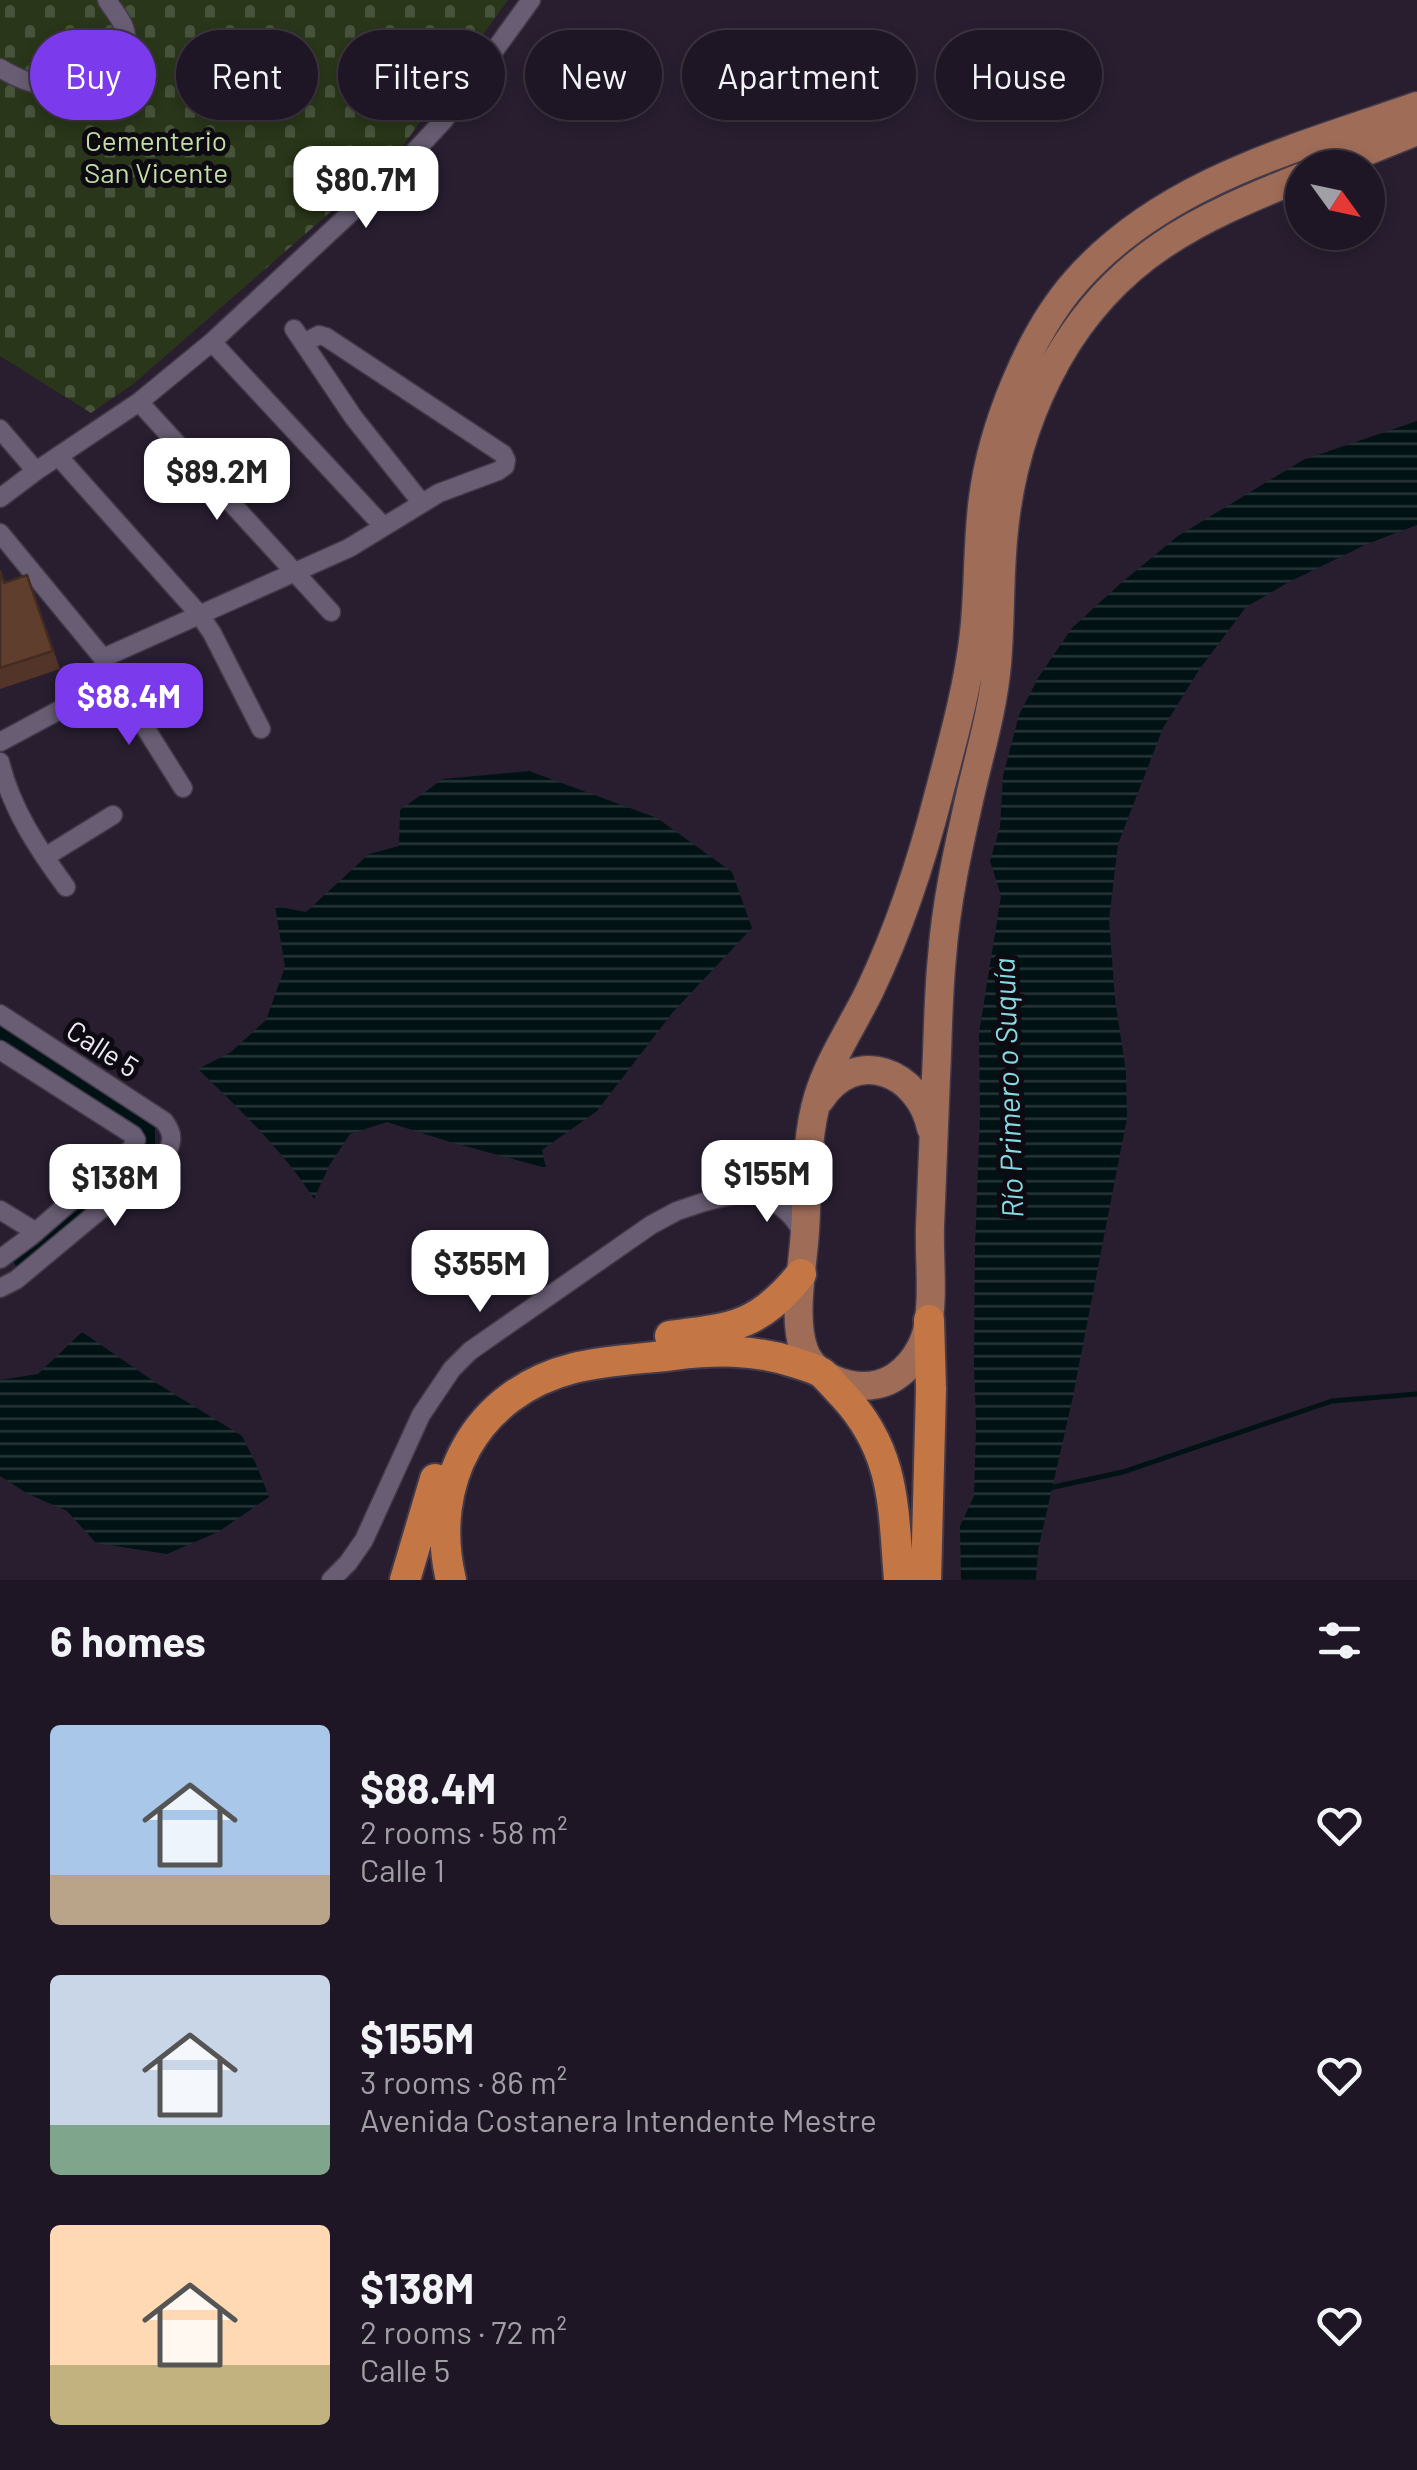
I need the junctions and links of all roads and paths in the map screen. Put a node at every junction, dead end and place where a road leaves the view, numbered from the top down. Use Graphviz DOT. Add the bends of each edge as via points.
graph roads {
  1 [pos="107,0"];
  2 [pos="531,0"];
  3 [pos="0,68"];
  4 [pos="1417,106"];
  5 [pos="1417,131"];
  6 [pos="1370,150"];
  7 [pos="1285,183"];
  8 [pos="212,342"];
  9 [pos="139,402"];
  10 [pos="0,429"];
  11 [pos="58,456"];
  12 [pos="36,471"];
  13 [pos="0,498"];
  14 [pos="421,502"];
  15 [pos="383,526"];
  16 [pos="0,533"];
  17 [pos="294,571"];
  18 [pos="331,612"];
  19 [pos="199,614"];
  20 [pos="104,667"];
  21 [pos="261,729"];
  22 [pos="0,742"];
  23 [pos="0,762"];
  24 [pos="3,785"];
  25 [pos="182,788"];
  26 [pos="113,815"];
  27 [pos="45,857"];
  28 [pos="66,886"];
  29 [pos="0,1014"];
  30 [pos="0,1050"];
  31 [pos="813,1115"];
  32 [pos="933,1139"];
  33 [pos="809,1152"];
  34 [pos="745,1192"];
  35 [pos="0,1210"];
  36 [pos="36,1232"];
  37 [pos="805,1236"];
  38 [pos="0,1259"];
  39 [pos="801,1274"];
  40 [pos="0,1288"];
  41 [pos="928,1320"];
  42 [pos="820,1372"];
  43 [pos="332,1580"];
  44 [pos="405,1580"];
  45 [pos="451,1580"];
  46 [pos="899,1580"];
  47 [pos="926,1580"];
  1 -- 3 [label="street" via="124,27 125,44 120,56 84,79 44,86"];
  2 -- 8 [label="street" via="423,144"];
  4 -- 31 [label="main road" via="1239,170 1157,212 1070,287 1034,343 991,455 971,659 927,839 886,956"];
  5 -- 6 [label="main road"];
  7 -- 32 [label="main road" via="1200,220 1106,291 1057,360 1025,431 1004,529 994,686 946,917"];
  8 -- 9 [label="street"];
  8 -- 15 [label="street"];
  9 -- 11 [label="street"];
  9 -- 17 [label="street"];
  10 -- 12 [label="street"];
  11 -- 12 [label="street"];
  11 -- 19 [label="street"];
  12 -- 13 [label="street"];
  14 -- 14 [label="street" via="498,471 505,466 503,454 326,337 299,336"];
  14 -- 15 [label="street"];
  15 -- 17 [label="street"];
  16 -- 20 [label="street"];
  17 -- 18 [label="street"];
  17 -- 19 [label="street"];
  19 -- 20 [label="street"];
  19 -- 21 [label="street"];
  20 -- 22 [label="street" via="95,692"];
  20 -- 25 [label="street"];
  23 -- 24 [label="street"];
  24 -- 27 [label="street"];
  26 -- 27 [label="street"];
  27 -- 28 [label="street"];
  29 -- 40 [label="street, Calle 5" via="172,1132 165,1156"];
  30 -- 36 [label="street" via="136,1140"];
  31 -- 32 [label="main road" via="838,1080 866,1071 888,1074 921,1099"];
  31 -- 33 [label="main road"];
  32 -- 41 [label="main road"];
  33 -- 34 [label="street" via="781,1180"];
  33 -- 37 [label="main road"];
  34 -- 37 [label="street" via="784,1208"];
  34 -- 43 [label="street" via="651,1225 470,1351 420,1415 364,1540"];
  35 -- 36 [label="street"];
  36 -- 38 [label="street"];
  37 -- 39 [label="main road"];
  39 -- 42 [label="main road" via="800,1334"];
  39 -- 44 [label="highway" via="748,1322 558,1354 492,1390 461,1424 440,1462"];
  41 -- 42 [label="main road" via="920,1350 890,1380 851,1384"];
  41 -- 47 [label="highway"];
  42 -- 45 [label="highway" via="765,1354 729,1351 593,1364 536,1382 487,1418 458,1462 444,1521"];
  42 -- 46 [label="highway" via="862,1417 880,1450"];
}
